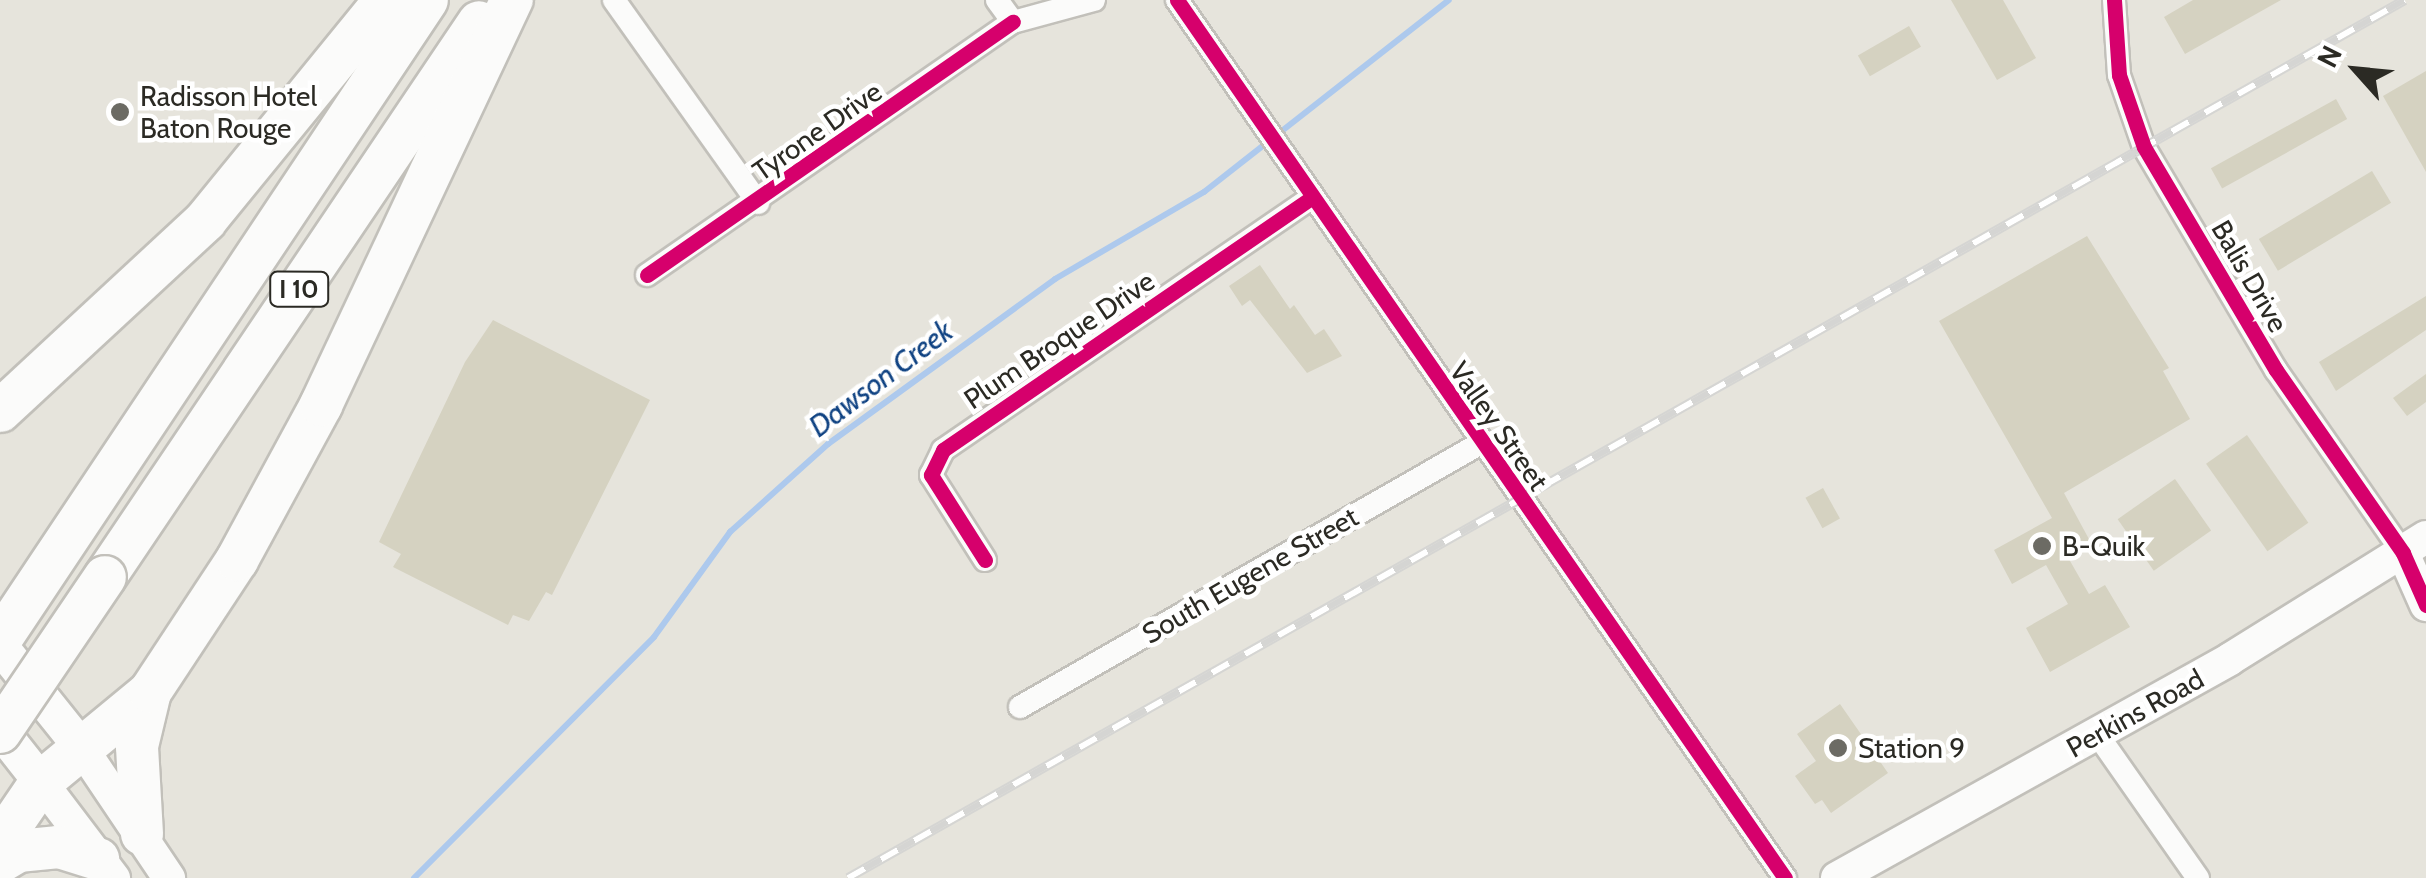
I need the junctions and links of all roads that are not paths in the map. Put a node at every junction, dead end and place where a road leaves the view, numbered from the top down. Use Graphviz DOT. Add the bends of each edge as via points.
graph roads {
  1 [pos="386,0"];
  2 [pos="427,0"];
  3 [pos="493,0"];
  4 [pos="512,0"];
  5 [pos="614,0"];
  6 [pos="997,0"];
  7 [pos="1094,0"];
  8 [pos="1178,0"];
  9 [pos="2114,0"];
  10 [pos="1013,22"];
  11 [pos="1309,199"];
  12 [pos="758,203"];
  13 [pos="647,275"];
  14 [pos="79,335"];
  15 [pos="0,374"];
  16 [pos="0,410"];
  17 [pos="1481,443"];
  18 [pos="2418,554"];
  19 [pos="985,560"];
  20 [pos="2426,605"];
  21 [pos="0,644"];
  22 [pos="150,692"];
  23 [pos="1020,707"];
  24 [pos="0,731"];
  25 [pos="2097,734"];
  26 [pos="81,747"];
  27 [pos="41,782"];
  28 [pos="142,834"];
  29 [pos="0,842"];
  30 [pos="0,862"];
  31 [pos="106,868"];
  32 [pos="167,876"];
  33 [pos="1784,878"];
  34 [pos="1837,878"];
  35 [pos="2198,878"];
  1 -- 14 [label="highway" via="226,198"];
  2 -- 21 [label="highway, I 10"];
  3 -- 24 [label="highway, I 10, bridge"];
  4 -- 22 [label="highway" via="321,405 237,560"];
  5 -- 12 [label="street"];
  6 -- 10 [label="street"];
  7 -- 10 [label="street"];
  8 -- 11 [label="street, Valley Street"];
  9 -- 18 [label="street, Balis Drive" via="2119,75 2144,147 2276,370"];
  10 -- 12 [label="street, Tyrone Drive"];
  11 -- 17 [label="street, Valley Street"];
  11 -- 19 [label="street, Plum Broque Drive" via="943,450 931,475"];
  12 -- 13 [label="street, Tyrone Drive"];
  14 -- 15 [label="highway" via="46,345"];
  14 -- 16 [label="highway"];
  17 -- 23 [label="street, South Eugene Street"];
  17 -- 33 [label="street, Valley Street"];
  18 -- 20 [label="main road"];
  18 -- 25 [label="main road, Perkins Road"];
  21 -- 26 [label="main road"];
  22 -- 26 [label="highway"];
  22 -- 28 [label="highway" via="137,746"];
  24 -- 27 [label="main road"];
  25 -- 34 [label="main road, Perkins Road"];
  25 -- 35 [label="street"];
  26 -- 27 [label="highway"];
  26 -- 28 [label="main road"];
  27 -- 29 [label="highway"];
  27 -- 31 [label="main road"];
  28 -- 32 [label="main road"];
  30 -- 31 [label="highway" via="18,851 59,847"];
}
